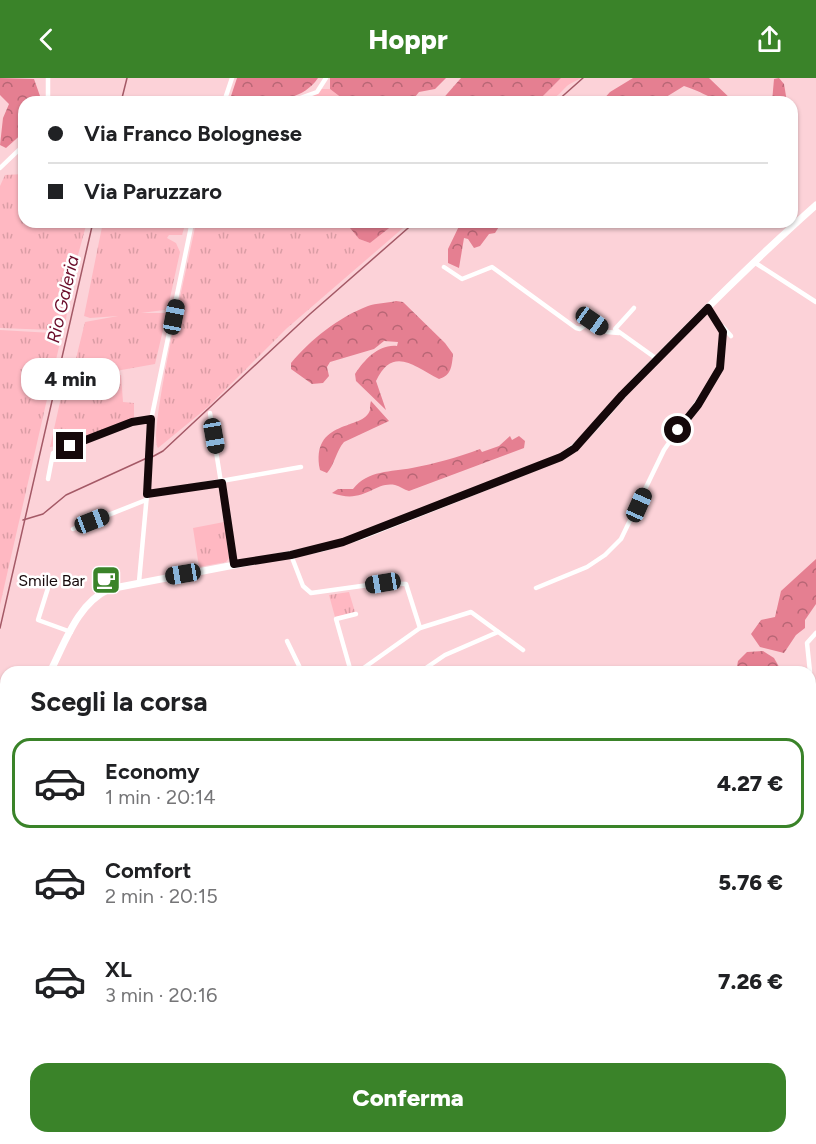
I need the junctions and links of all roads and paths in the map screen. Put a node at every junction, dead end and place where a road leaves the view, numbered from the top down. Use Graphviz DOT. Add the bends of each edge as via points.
graph roads {
  1 [pos="48,78"];
  2 [pos="232,78"];
  3 [pos="326,78"];
  4 [pos="48,96"];
  5 [pos="226,96"];
  6 [pos="306,96"];
  7 [pos="18,151"];
  8 [pos="0,168"];
  9 [pos="816,205"];
  10 [pos="798,222"];
  11 [pos="191,228"];
  12 [pos="791,228"];
  13 [pos="754,262"];
  14 [pos="444,267"];
  15 [pos="816,301"];
  16 [pos="634,308"];
  17 [pos="708,308"];
  18 [pos="719,323"];
  19 [pos="619,333"];
  20 [pos="731,336"];
  21 [pos="657,359"];
  22 [pos="210,413"];
  23 [pos="151,419"];
  24 [pos="301,467"];
  25 [pos="48,479"];
  26 [pos="222,483"];
  27 [pos="147,494"];
  28 [pos="146,500"];
  29 [pos="73,528"];
  30 [pos="291,555"];
  31 [pos="234,564"];
  32 [pos="139,582"];
  33 [pos="48,588"];
  34 [pos="536,588"];
  35 [pos="356,615"];
  36 [pos="420,628"];
  37 [pos="71,632"];
  38 [pos="498,632"];
  39 [pos="816,633"];
  40 [pos="286,641"];
  41 [pos="523,650"];
  42 [pos="53,666"];
  43 [pos="299,666"];
  44 [pos="349,666"];
  45 [pos="366,666"];
  46 [pos="429,666"];
  47 [pos="809,666"];
  1 -- 4 [label="street"];
  2 -- 5 [label="street"];
  3 -- 6 [label="street" via="317,92"];
  7 -- 8 [label="street"];
  9 -- 10 [label="main road"];
  11 -- 23 [label="street"];
  12 -- 13 [label="main road"];
  13 -- 15 [label="street"];
  13 -- 17 [label="main road"];
  14 -- 19 [label="street" via="462,279 492,267 576,328 592,321 607,332"];
  16 -- 19 [label="street" via="616,327"];
  17 -- 18 [label="street"];
  17 -- 21 [label="main road"];
  18 -- 20 [label="street"];
  18 -- 34 [label="street" via="723,336 718,372 664,450 621,539 587,567"];
  19 -- 21 [label="street"];
  21 -- 30 [label="main road" via="575,448 561,457 362,536"];
  22 -- 26 [label="street"];
  23 -- 25 [label="street" via="132,422 53,453"];
  23 -- 27 [label="street"];
  24 -- 26 [label="street"];
  26 -- 27 [label="street"];
  26 -- 31 [label="street"];
  27 -- 28 [label="street"];
  28 -- 29 [label="street"];
  28 -- 32 [label="street"];
  30 -- 31 [label="main road"];
  30 -- 36 [label="street" via="303,586 311,593 383,583 406,584"];
  31 -- 32 [label="main road"];
  32 -- 37 [label="main road" via="109,589 95,597 83,609"];
  33 -- 37 [label="street" via="38,620"];
  35 -- 44 [label="street" via="336,619"];
  36 -- 38 [label="street" via="471,612"];
  36 -- 45 [label="street"];
  37 -- 42 [label="main road"];
  38 -- 41 [label="street"];
  38 -- 46 [label="street"];
  39 -- 47 [label="street" via="807,642"];
  40 -- 43 [label="street"];
}
